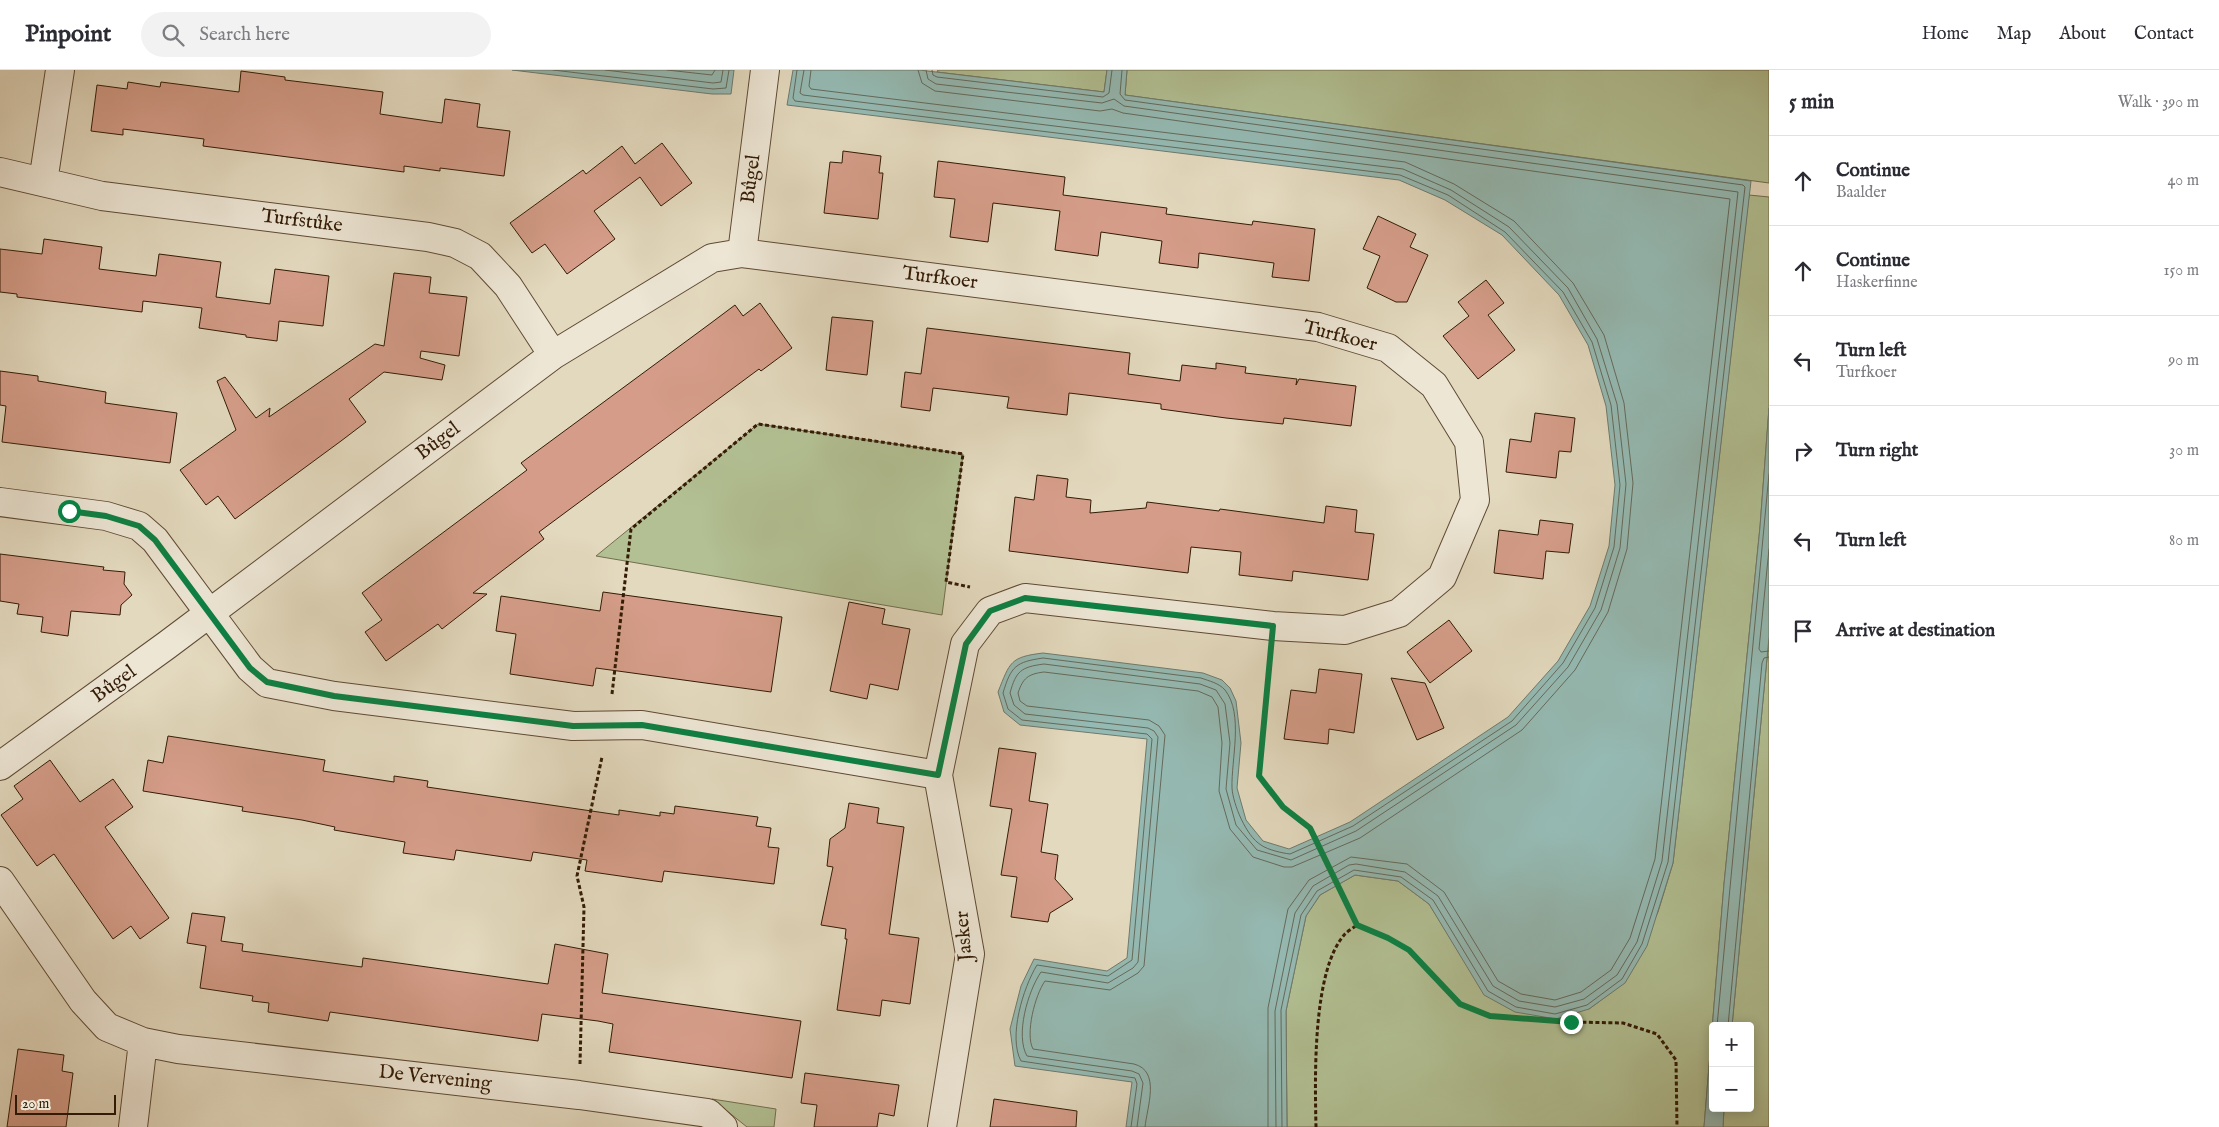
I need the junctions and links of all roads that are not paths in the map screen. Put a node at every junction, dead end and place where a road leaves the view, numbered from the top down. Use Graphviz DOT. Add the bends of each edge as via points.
graph roads {
  1 [pos="60,70"];
  2 [pos="765,70"];
  3 [pos="0,172"];
  4 [pos="43,182"];
  5 [pos="742,253"];
  6 [pos="553,355"];
  7 [pos="0,502"];
  8 [pos="208,614"];
  9 [pos="0,766"];
  10 [pos="938,775"];
  11 [pos="0,881"];
  12 [pos="142,1042"];
  13 [pos="133,1127"];
  14 [pos="723,1127"];
  15 [pos="942,1127"];
  1 -- 4 [label="street"];
  2 -- 5 [label="street, Bûgel"];
  3 -- 4 [label="street, Turfstûke"];
  4 -- 6 [label="street, Turfstûke" via="102,196 455,243 480,256 508,286"];
  5 -- 6 [label="street, Bûgel" via="712,258"];
  5 -- 10 [label="street, Turfkoer" via="1318,327 1388,348 1434,385 1469,442 1475,500 1442,577 1399,614 1346,630 1273,626 1025,598 990,611 966,644"];
  6 -- 8 [label="street, Bûgel"];
  7 -- 8 [label="street" via="106,516 139,526 155,540"];
  8 -- 9 [label="street, Bûgel"];
  8 -- 10 [label="street" via="250,668 267,682 343,697 573,726 642,725"];
  10 -- 15 [label="street, Jasker" via="970,954"];
  11 -- 12 [label="street, De Vervening" via="83,1001 107,1027"];
  12 -- 13 [label="street"];
  12 -- 14 [label="street, De Vervening" via="178,1050 579,1094 708,1113"];
}
